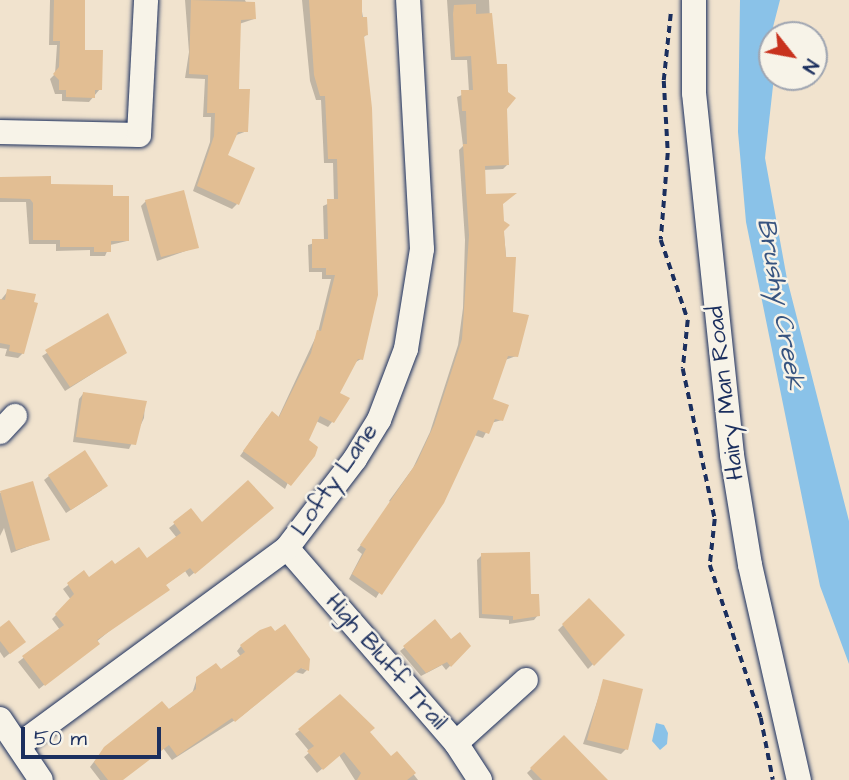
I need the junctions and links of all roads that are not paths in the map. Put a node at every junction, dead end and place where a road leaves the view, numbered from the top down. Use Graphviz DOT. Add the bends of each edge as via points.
graph roads {
  1 [pos="146,0"];
  2 [pos="408,0"];
  3 [pos="694,0"];
  4 [pos="0,132"];
  5 [pos="287,548"];
  6 [pos="526,680"];
  7 [pos="0,719"];
  8 [pos="456,743"];
  9 [pos="19,745"];
  10 [pos="41,780"];
  11 [pos="480,780"];
  12 [pos="799,780"];
  1 -- 4 [label="street" via="139,135"];
  2 -- 5 [label="street, Lofty Lane" via="422,249 406,349 379,420"];
  3 -- 12 [label="street, Hairy Man Road" via="694,93 732,455 750,565"];
  5 -- 8 [label="street, High Bluff Trail"];
  5 -- 9 [label="street, Lofty Lane"];
  6 -- 8 [label="street"];
  7 -- 9 [label="street"];
  8 -- 11 [label="street, High Bluff Trail"];
  9 -- 10 [label="street"];
}
